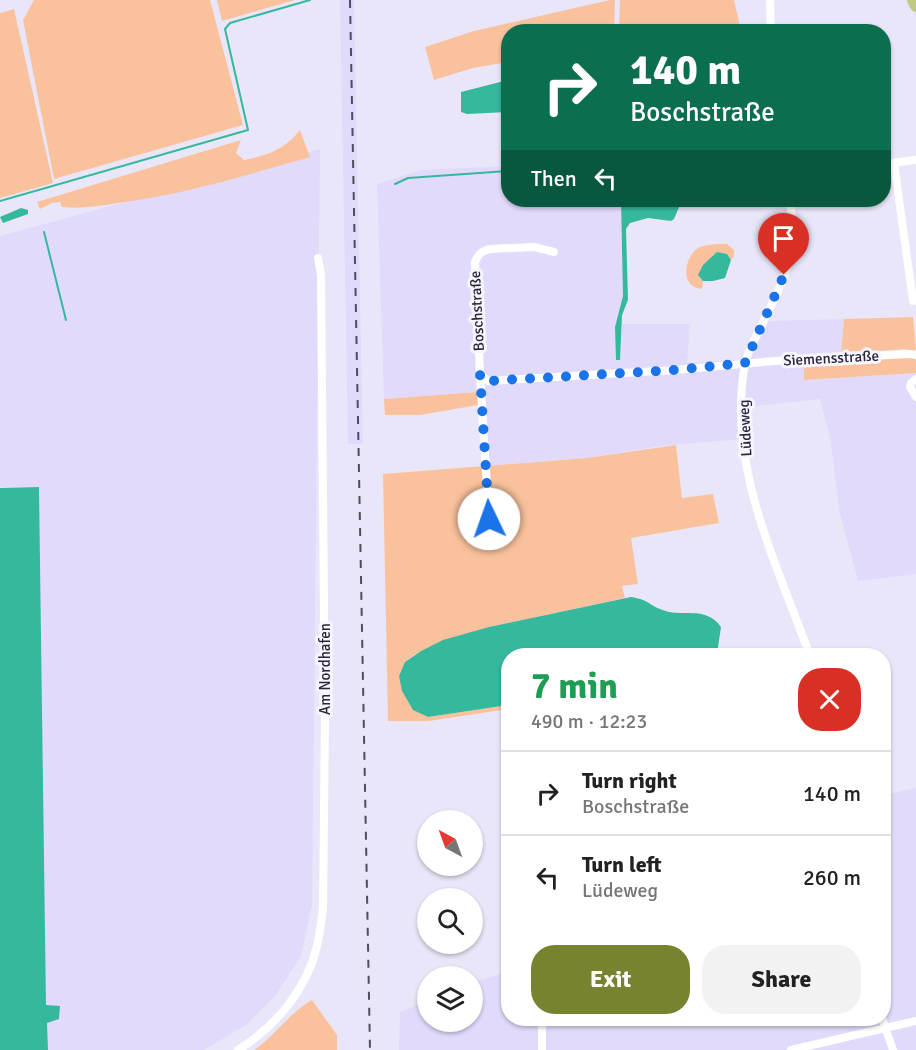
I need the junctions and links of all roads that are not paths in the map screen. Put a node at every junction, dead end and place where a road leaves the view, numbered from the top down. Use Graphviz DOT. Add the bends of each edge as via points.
graph roads {
  1 [pos="770,0"];
  2 [pos="913,0"];
  3 [pos="916,6"];
  4 [pos="771,24"];
  5 [pos="916,160"];
  6 [pos="891,163"];
  7 [pos="894,163"];
  8 [pos="790,207"];
  9 [pos="554,252"];
  10 [pos="318,258"];
  11 [pos="913,301"];
  12 [pos="916,355"];
  13 [pos="745,363"];
  14 [pos="480,374"];
  15 [pos="916,379"];
  16 [pos="916,397"];
  17 [pos="489,519"];
  18 [pos="807,648"];
  19 [pos="916,1021"];
  20 [pos="542,1026"];
  21 [pos="886,1028"];
  22 [pos="238,1050"];
  23 [pos="542,1050"];
  24 [pos="791,1050"];
  25 [pos="893,1050"];
  1 -- 4 [label="street"];
  2 -- 3 [label="main road"];
  5 -- 7 [label="street"];
  6 -- 7 [label="street"];
  7 -- 11 [label="street"];
  8 -- 13 [label="street, Lüdeweg" via="793,242 789,264"];
  9 -- 14 [label="street, Boschstraße" via="534,247 490,249 477,256 474,262"];
  10 -- 22 [label="street, Am Nordhafen" via="325,658 323,909 318,944 301,986 281,1015"];
  12 -- 13 [label="street, Siemensstraße"];
  13 -- 14 [label="street" via="535,380 488,381"];
  13 -- 18 [label="street, Lüdeweg" via="742,423 748,474"];
  14 -- 17 [label="street, Boschstraße"];
  15 -- 16 [label="street" via="910,387"];
  19 -- 21 [label="street"];
  20 -- 23 [label="street"];
  21 -- 24 [label="street"];
  21 -- 25 [label="street"];
}
